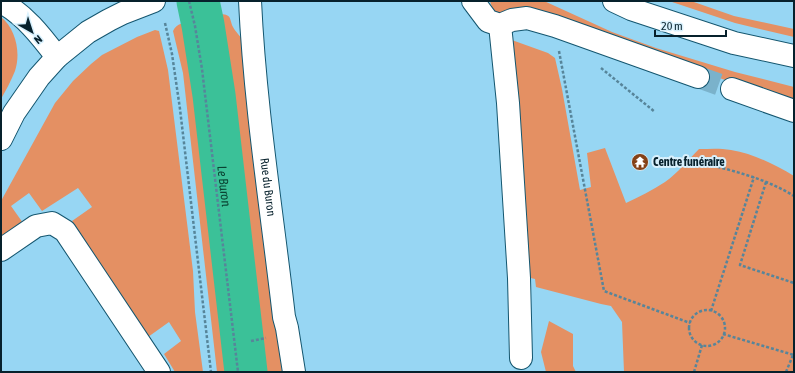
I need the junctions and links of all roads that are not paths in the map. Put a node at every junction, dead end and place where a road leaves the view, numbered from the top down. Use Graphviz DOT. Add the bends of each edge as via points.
graph roads {
  1 [pos="154,1"];
  2 [pos="250,1"];
  3 [pos="473,1"];
  4 [pos="614,1"];
  5 [pos="1,2"];
  6 [pos="500,25"];
  7 [pos="56,56"];
  8 [pos="794,56"];
  9 [pos="698,76"];
  10 [pos="732,89"];
  11 [pos="794,111"];
  12 [pos="1,139"];
  13 [pos="1,250"];
  14 [pos="521,358"];
  15 [pos="159,372"];
  16 [pos="294,372"];
  1 -- 7 [label="street" via="109,20"];
  2 -- 16 [label="street, Rue du Buron" via="262,149 284,317"];
  3 -- 6 [label="street" via="488,22"];
  4 -- 8 [label="street" via="734,43"];
  5 -- 7 [label="street" via="36,30"];
  6 -- 9 [label="street" via="527,18"];
  6 -- 14 [label="street" via="520,278"];
  7 -- 12 [label="street" via="14,113"];
  10 -- 11 [label="street"];
  13 -- 15 [label="street" via="36,226 52,223 65,231"];
}
